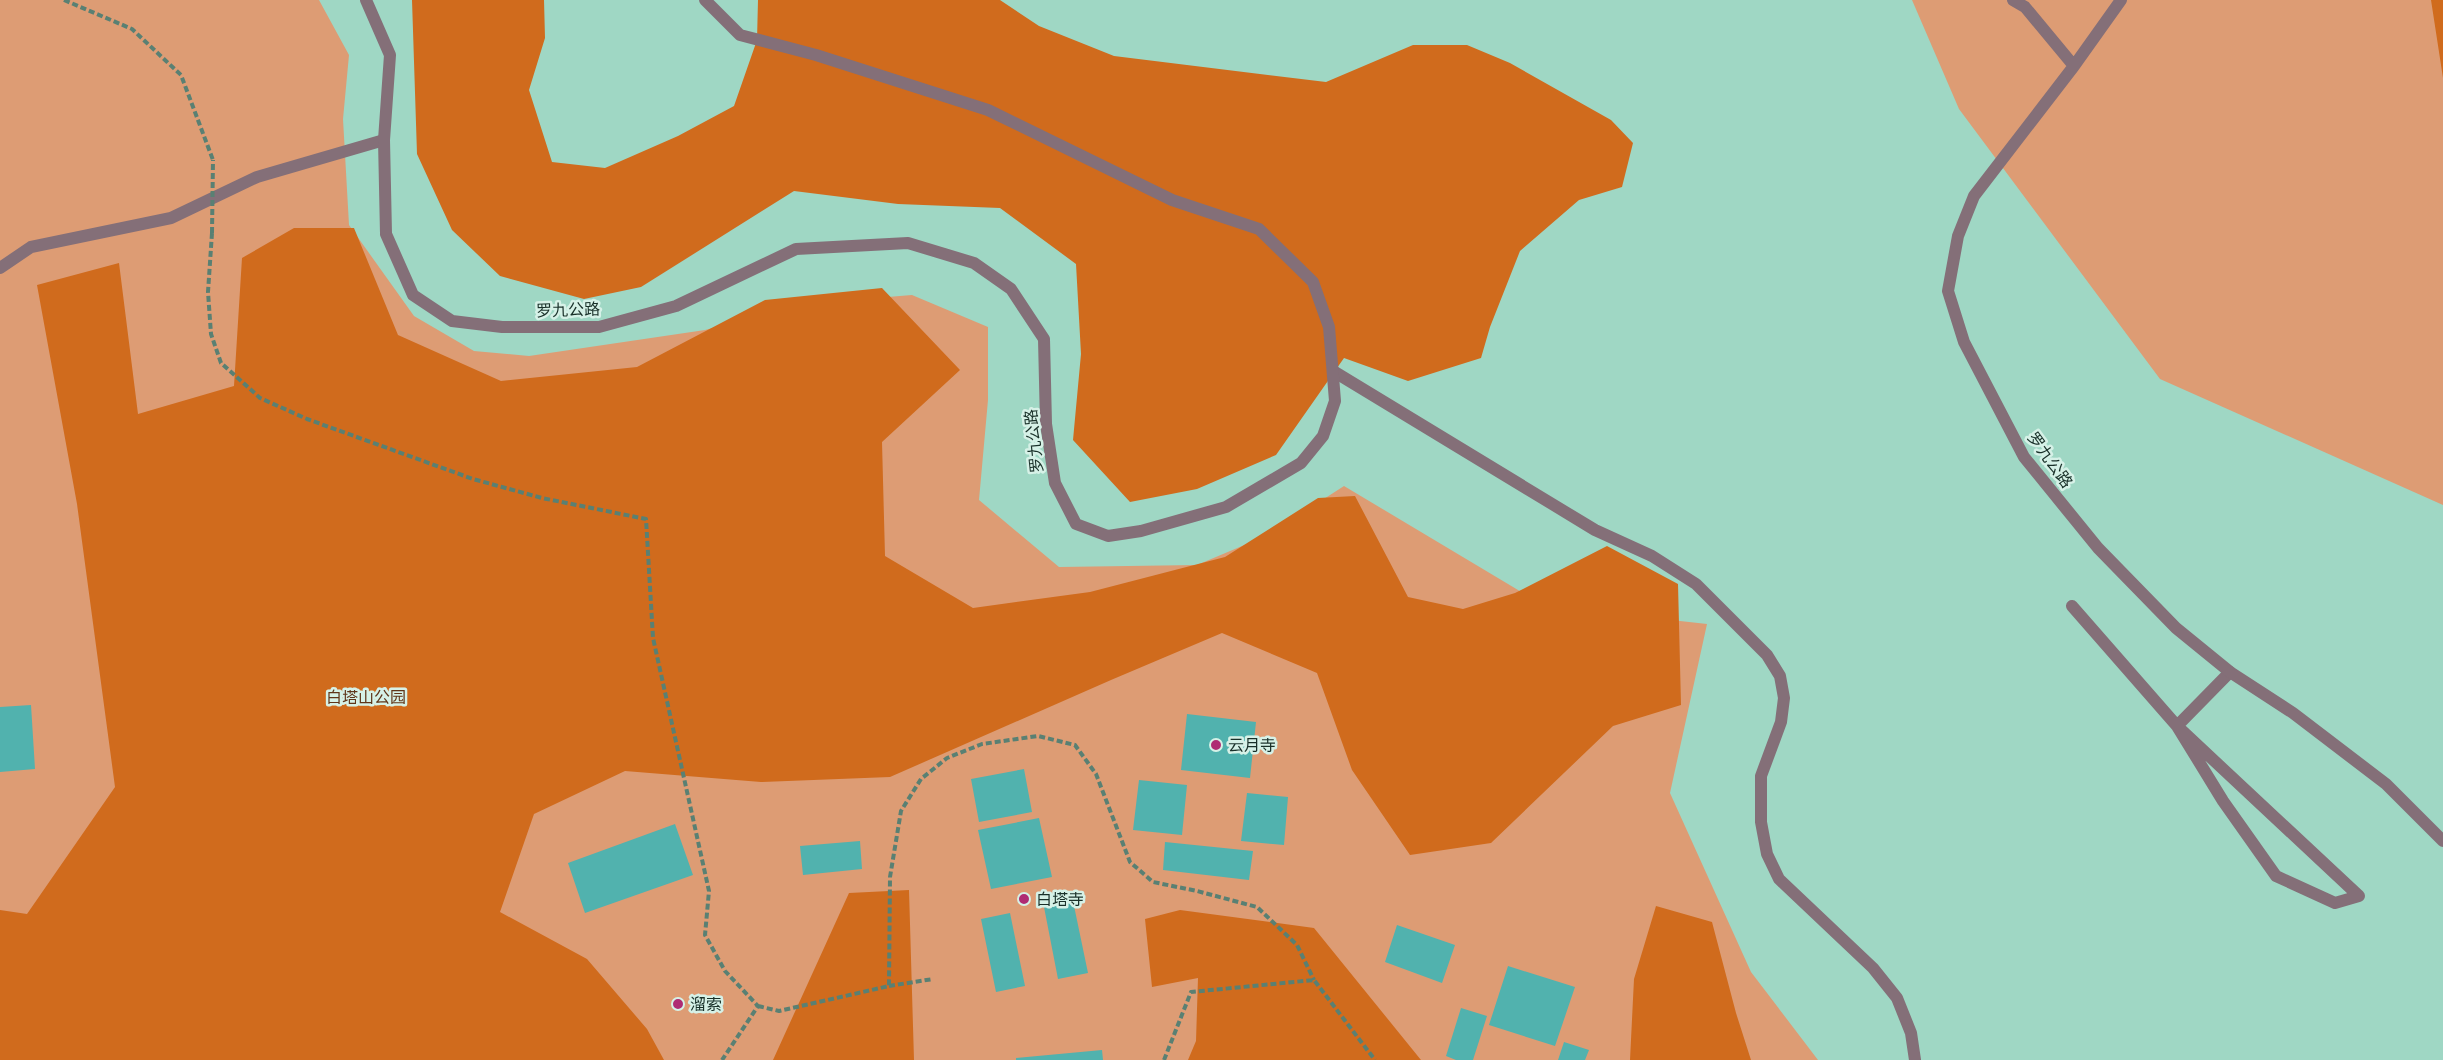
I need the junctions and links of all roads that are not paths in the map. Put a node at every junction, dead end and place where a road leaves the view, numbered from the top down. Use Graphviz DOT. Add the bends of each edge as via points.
graph roads {
  1 [pos="366,0"];
  2 [pos="705,0"];
  3 [pos="2013,0"];
  4 [pos="2121,0"];
  5 [pos="2074,66"];
  6 [pos="384,140"];
  7 [pos="0,268"];
  8 [pos="1333,371"];
  9 [pos="2072,606"];
  10 [pos="2230,672"];
  11 [pos="2177,726"];
  12 [pos="2443,841"];
  13 [pos="1915,1060"];
  1 -- 6 [label="street, 罗九公路" via="390,55"];
  2 -- 8 [label="street, 罗九公路" via="740,35 988,110 1172,200 1259,229 1313,282 1329,327"];
  3 -- 5 [label="street" via="2025,8"];
  4 -- 5 [label="street, 罗九公路"];
  5 -- 10 [label="street, 罗九公路" via="1974,196 1958,236 1948,291 1964,342 2024,457 2098,549 2176,628"];
  6 -- 7 [label="street" via="257,177 171,218 31,247"];
  6 -- 8 [label="street, 罗九公路" via="386,234 413,295 452,321 502,327 599,327 676,306 796,249 908,243 974,263 1011,290 1044,339 1046,424 1055,483 1076,524 1108,536 1141,531 1226,507 1301,463 1323,436 1335,401"];
  8 -- 13 [label="street" via="1595,530 1652,556 1696,584 1767,655 1780,676 1784,698 1781,722 1761,776 1761,822 1767,854 1779,879 1873,968 1897,998 1911,1033"];
  9 -- 11 [label="street"];
  10 -- 11 [label="street"];
  10 -- 12 [label="street, 罗九公路" via="2293,713 2386,784"];
  11 -- 11 [label="street" via="2298,839 2359,896 2335,903 2276,876"];
}
